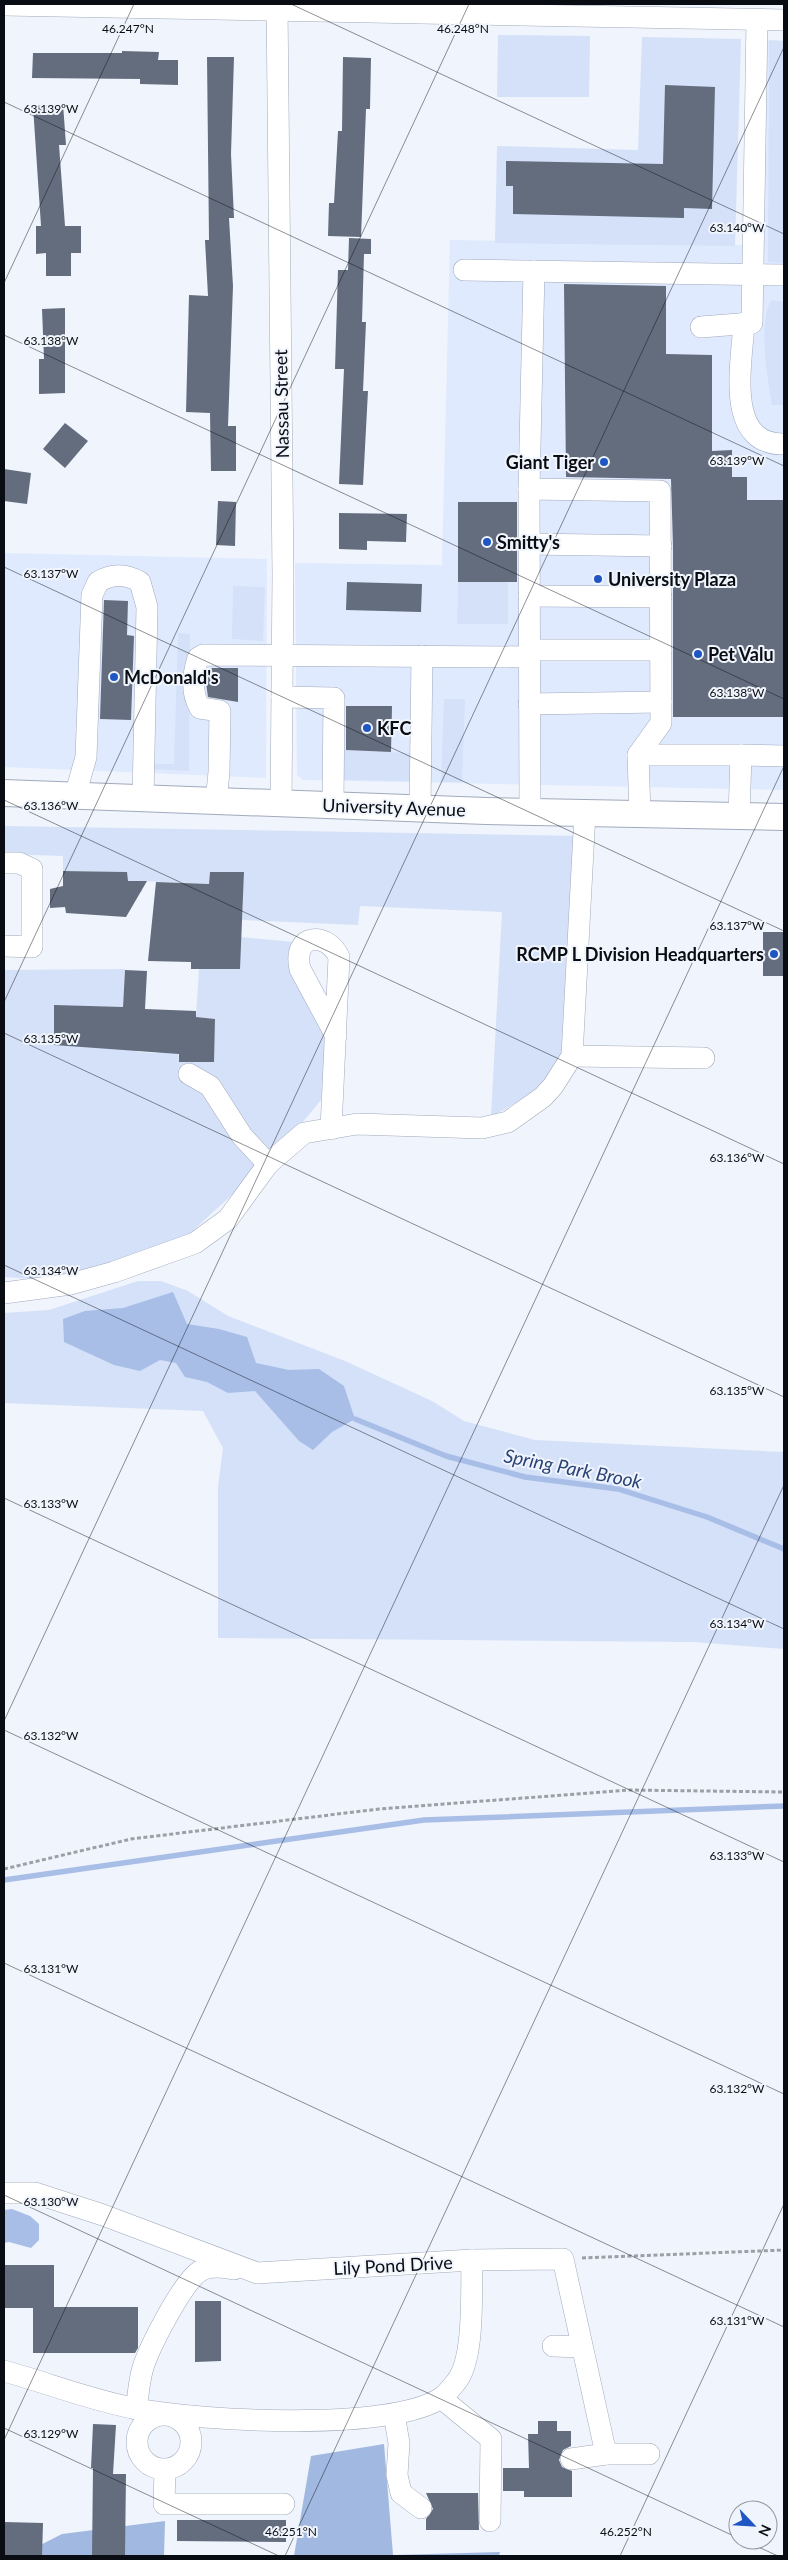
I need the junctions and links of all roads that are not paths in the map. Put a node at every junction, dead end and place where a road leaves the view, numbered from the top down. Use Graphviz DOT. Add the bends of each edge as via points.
graph roads {
  1 [pos="4,6"];
  2 [pos="278,7"];
  3 [pos="605,11"];
  4 [pos="753,14"];
  5 [pos="784,20"];
  6 [pos="464,270"];
  7 [pos="534,271"];
  8 [pos="753,274"];
  9 [pos="784,275"];
  10 [pos="744,323"];
  11 [pos="701,327"];
  12 [pos="784,444"];
  13 [pos="528,489"];
  14 [pos="529,544"];
  15 [pos="661,546"];
  16 [pos="529,596"];
  17 [pos="661,598"];
  18 [pos="661,650"];
  19 [pos="282,654"];
  20 [pos="529,654"];
  21 [pos="422,656"];
  22 [pos="282,697"];
  23 [pos="661,702"];
  24 [pos="530,704"];
  25 [pos="638,755"];
  26 [pos="741,755"];
  27 [pos="784,756"];
  28 [pos="4,793"];
  29 [pos="74,796"];
  30 [pos="143,800"];
  31 [pos="216,802"];
  32 [pos="281,804"];
  33 [pos="333,804"];
  34 [pos="420,808"];
  35 [pos="530,812"];
  36 [pos="585,813"];
  37 [pos="640,814"];
  38 [pos="739,816"];
  39 [pos="784,817"];
  40 [pos="4,863"];
  41 [pos="4,946"];
  42 [pos="336,1036"];
  43 [pos="572,1056"];
  44 [pos="704,1058"];
  45 [pos="189,1074"];
  46 [pos="331,1129"];
  47 [pos="268,1164"];
  48 [pos="4,1293"];
  49 [pos="4,2193"];
  50 [pos="472,2260"];
  51 [pos="257,2273"];
  52 [pos="553,2346"];
  53 [pos="582,2347"];
  54 [pos="4,2371"];
  55 [pos="441,2398"];
  56 [pos="136,2409"];
  57 [pos="168,2414"];
  58 [pos="394,2414"];
  59 [pos="606,2454"];
  60 [pos="649,2454"];
  61 [pos="571,2459"];
  62 [pos="165,2470"];
  63 [pos="284,2504"];
  64 [pos="421,2508"];
  65 [pos="490,2521"];
  1 -- 2 [label="street"];
  2 -- 3 [label="street"];
  2 -- 19 [label="street, Nassau Street"];
  3 -- 4 [label="street"];
  4 -- 5 [label="street"];
  4 -- 8 [label="street"];
  6 -- 7 [label="street"];
  7 -- 8 [label="street"];
  7 -- 13 [label="street"];
  8 -- 9 [label="street"];
  8 -- 10 [label="street" via="752,323"];
  10 -- 11 [label="street"];
  10 -- 12 [label="street" via="740,406 753,433 766,441"];
  13 -- 14 [label="street"];
  13 -- 15 [label="street" via="660,491"];
  14 -- 15 [label="street"];
  14 -- 16 [label="street"];
  15 -- 17 [label="street"];
  16 -- 17 [label="street"];
  16 -- 20 [label="street"];
  17 -- 18 [label="street"];
  18 -- 20 [label="street"];
  18 -- 23 [label="street"];
  19 -- 21 [label="street"];
  19 -- 22 [label="street, Nassau Street"];
  19 -- 31 [label="street" via="214,654 198,658 194,669 194,698 200,708 220,711"];
  20 -- 21 [label="street"];
  20 -- 24 [label="street"];
  21 -- 34 [label="street"];
  22 -- 32 [label="street, Nassau Street"];
  22 -- 33 [label="street" via="334,698"];
  23 -- 24 [label="street"];
  23 -- 25 [label="street" via="661,723"];
  24 -- 35 [label="street"];
  25 -- 26 [label="street"];
  25 -- 37 [label="street"];
  26 -- 27 [label="street"];
  26 -- 38 [label="street"];
  28 -- 29 [label="main road, University Avenue"];
  29 -- 30 [label="main road, University Avenue"];
  29 -- 30 [label="street" via="86,757 92,599 98,582 122,575 140,582 148,608"];
  30 -- 31 [label="main road, University Avenue"];
  31 -- 32 [label="main road, University Avenue"];
  32 -- 33 [label="main road, University Avenue"];
  33 -- 34 [label="main road, University Avenue"];
  34 -- 35 [label="main road, University Avenue"];
  35 -- 36 [label="main road, University Avenue"];
  36 -- 37 [label="main road, University Avenue"];
  36 -- 43 [label="street"];
  37 -- 38 [label="main road, University Avenue"];
  38 -- 39 [label="main road, University Avenue"];
  40 -- 41 [label="street" via="18,863 32,870 34,900 32,947"];
  42 -- 46 [label="street"];
  43 -- 44 [label="street"];
  43 -- 46 [label="street" via="543,1097 508,1122 482,1128 357,1124"];
  45 -- 47 [label="street" via="210,1086 242,1136"];
  46 -- 47 [label="street" via="304,1133"];
  47 -- 48 [label="street" via="228,1219 194,1243 71,1284"];
  49 -- 51 [label="street, Lily Pond Drive" via="35,2193 61,2201"];
  50 -- 51 [label="street, Lily Pond Drive"];
  50 -- 53 [label="street" via="564,2259"];
  50 -- 55 [label="street, Lily Pond Drive" via="468,2358 458,2381"];
  51 -- 56 [label="street" via="220,2267 201,2270 187,2285 154,2340 142,2371"];
  52 -- 53 [label="street"];
  53 -- 59 [label="street"];
  54 -- 56 [label="street, Lily Pond Drive"];
  55 -- 58 [label="street, Lily Pond Drive"];
  55 -- 65 [label="street" via="491,2439"];
  56 -- 57 [label="street, Lily Pond Drive"];
  57 -- 58 [label="street, Lily Pond Drive" via="271,2421 376,2418"];
  57 -- 62 [label="street" via="184,2423 192,2440 191,2449 182,2464"];
  57 -- 62 [label="street" via="151,2418 144,2424 137,2441 141,2458 156,2469"];
  58 -- 64 [label="street" via="399,2443 396,2474 401,2493"];
  59 -- 60 [label="street"];
  59 -- 61 [label="street"];
  62 -- 63 [label="street" via="164,2504"];
}
